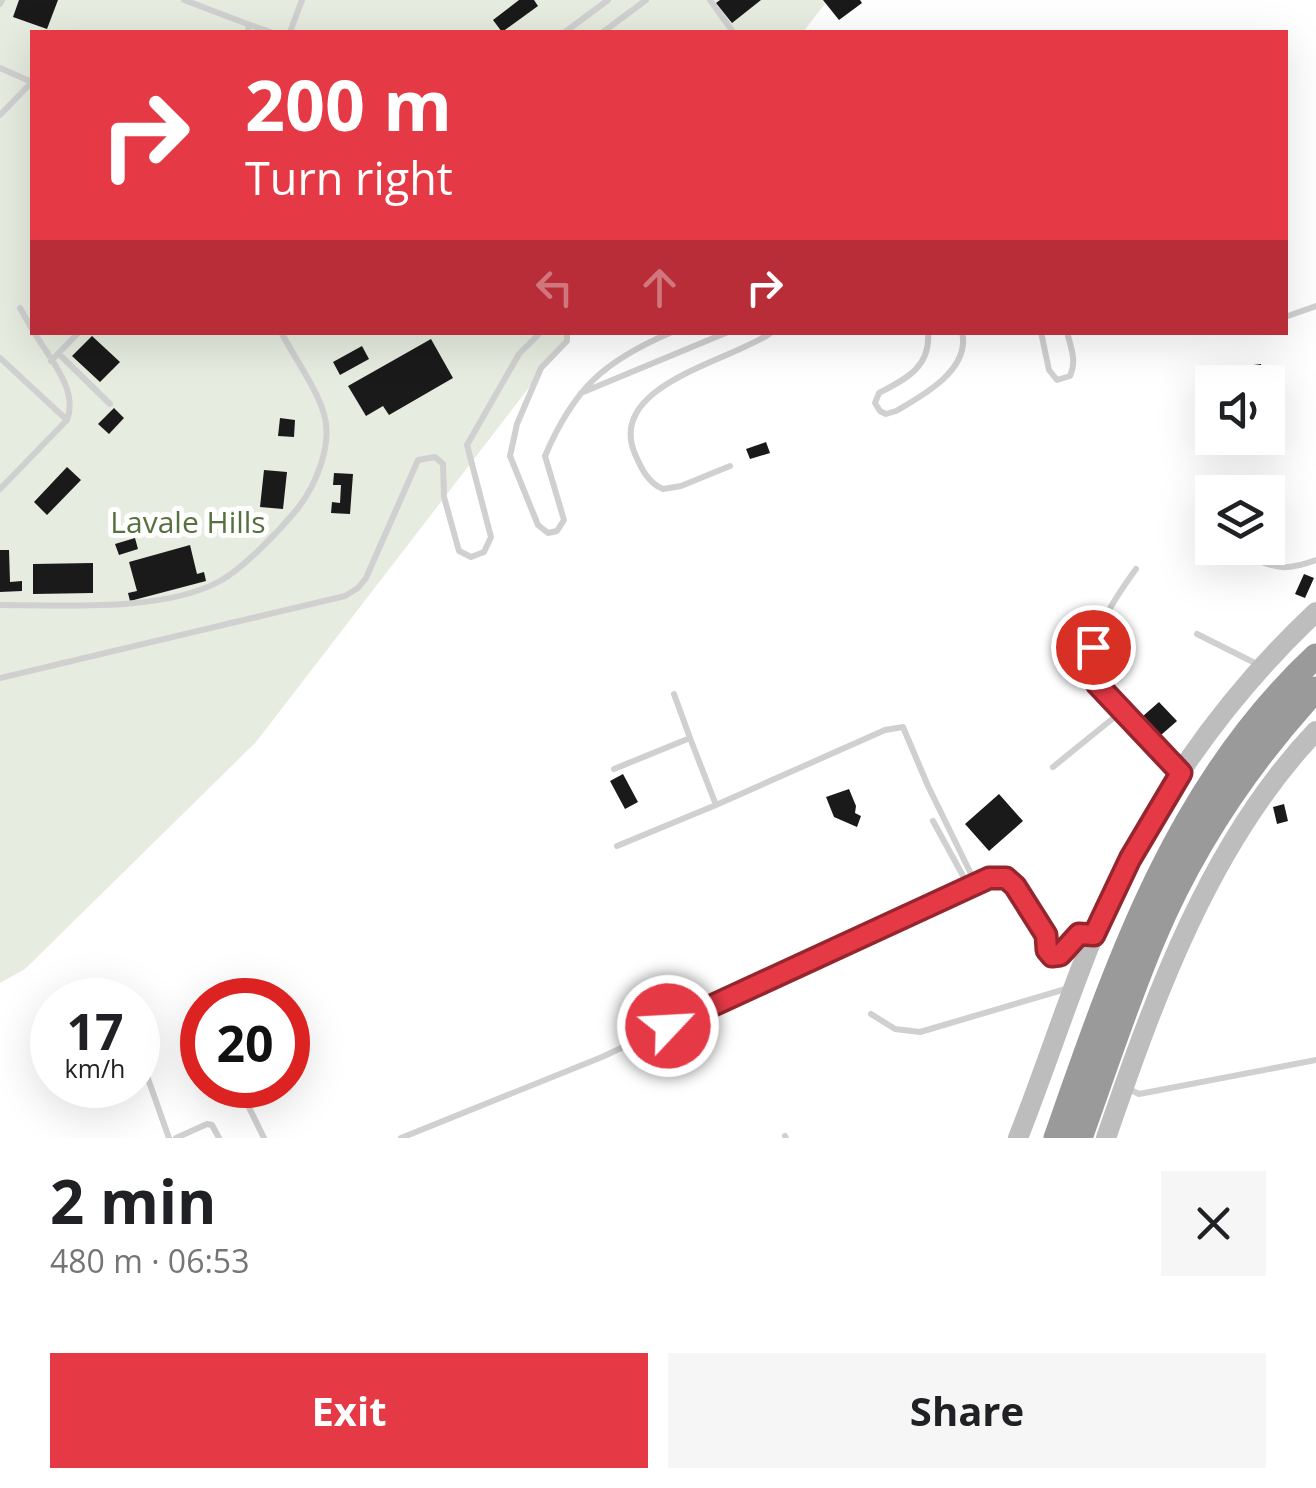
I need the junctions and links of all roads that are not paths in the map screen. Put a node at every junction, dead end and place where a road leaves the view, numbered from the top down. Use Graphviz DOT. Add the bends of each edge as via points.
graph roads {
  1 [pos="184,0"];
  2 [pos="302,0"];
  3 [pos="608,0"];
  4 [pos="646,0"];
  5 [pos="710,0"];
  6 [pos="248,29"];
  7 [pos="291,30"];
  8 [pos="568,30"];
  9 [pos="607,30"];
  10 [pos="732,30"];
  11 [pos="0,68"];
  12 [pos="30,81"];
  13 [pos="30,84"];
  14 [pos="0,116"];
  15 [pos="1316,306"];
  16 [pos="20,308"];
  17 [pos="1288,315"];
  18 [pos="30,326"];
  19 [pos="36,335"];
  20 [pos="76,335"];
  21 [pos="283,335"];
  22 [pos="538,335"];
  23 [pos="567,335"];
  24 [pos="665,335"];
  25 [pos="721,335"];
  26 [pos="766,335"];
  27 [pos="928,335"];
  28 [pos="962,335"];
  29 [pos="1042,335"];
  30 [pos="1068,335"];
  31 [pos="58,354"];
  32 [pos="0,358"];
  33 [pos="52,361"];
  34 [pos="580,394"];
  35 [pos="110,404"];
  36 [pos="66,420"];
  37 [pos="730,466"];
  38 [pos="0,489"];
  39 [pos="1316,560"];
  40 [pos="1265,565"];
  41 [pos="1136,569"];
  42 [pos="0,605"];
  43 [pos="1316,612"];
  44 [pos="1197,634"];
  45 [pos="1316,656"];
  46 [pos="1262,666"];
  47 [pos="0,678"];
  48 [pos="1316,688"];
  49 [pos="674,694"];
  50 [pos="1122,711"];
  51 [pos="1316,731"];
  52 [pos="690,738"];
  53 [pos="1054,767"];
  54 [pos="614,769"];
  55 [pos="1181,773"];
  56 [pos="716,804"];
  57 [pos="933,821"];
  58 [pos="617,846"];
  59 [pos="972,884"];
  60 [pos="1094,935"];
  61 [pos="1075,986"];
  62 [pos="871,1014"];
  63 [pos="1316,1060"];
  64 [pos="1124,1087"];
  65 [pos="160,1108"];
  66 [pos="249,1108"];
  67 [pos="172,1138"];
  68 [pos="218,1138"];
  69 [pos="264,1138"];
  70 [pos="402,1138"];
  71 [pos="1018,1138"];
  72 [pos="1056,1138"];
  73 [pos="1080,1138"];
  74 [pos="1106,1138"];
  1 -- 6 [label="lane"];
  2 -- 7 [label="lane"];
  3 -- 8 [label="lane"];
  4 -- 9 [label="lane"];
  5 -- 10 [label="lane"];
  11 -- 12 [label="lane"];
  13 -- 14 [label="lane"];
  15 -- 17 [label="lane"];
  16 -- 18 [label="lane"];
  19 -- 33 [label="lane"];
  20 -- 31 [label="lane"];
  21 -- 42 [label="lane" via="324,415 325,442 308,495 268,540 219,582 173,596 124,605"];
  22 -- 47 [label="lane" via="519,354 468,445 491,537 484,552 471,557 460,550 444,498 443,464 424,458 354,591"];
  23 -- 34 [label="lane" via="541,368 510,456 538,525 548,533 564,520 545,456"];
  24 -- 34 [label="lane" via="630,350"];
  25 -- 34 [label="lane"];
  26 -- 37 [label="lane" via="674,380 634,414 629,427 647,478 663,489"];
  27 -- 28 [label="lane" via="924,362 879,393 880,411 896,411 950,372 963,354"];
  29 -- 30 [label="lane" via="1057,380 1070,376 1075,361"];
  31 -- 33 [label="lane"];
  31 -- 35 [label="lane"];
  32 -- 36 [label="lane"];
  33 -- 36 [label="lane" via="70,395"];
  36 -- 38 [label="lane"];
  39 -- 40 [label="lane" via="1286,569"];
  41 -- 50 [label="lane" via="1090,658 1091,675"];
  43 -- 46 [label="street"];
  44 -- 46 [label="lane"];
  45 -- 72 [label="highway" via="1226,762 1158,873 1110,983"];
  46 -- 55 [label="street"];
  48 -- 73 [label="highway" via="1245,775 1179,884"];
  49 -- 52 [label="lane"];
  50 -- 53 [label="lane"];
  50 -- 55 [label="lane"];
  51 -- 64 [label="street" via="1232,844 1156,1000"];
  52 -- 54 [label="lane"];
  52 -- 56 [label="lane"];
  55 -- 60 [label="street"];
  56 -- 58 [label="lane"];
  56 -- 59 [label="lane" via="903,727"];
  57 -- 59 [label="lane"];
  59 -- 60 [label="lane" via="1006,878 1015,886 1052,956 1079,934"];
  59 -- 70 [label="lane" via="602,1057"];
  60 -- 61 [label="street"];
  61 -- 62 [label="lane" via="920,1032 895,1029"];
  61 -- 71 [label="street"];
  63 -- 64 [label="lane" via="1139,1094"];
  64 -- 74 [label="street"];
  65 -- 67 [label="lane"];
  66 -- 69 [label="lane"];
  67 -- 68 [label="lane" via="207,1124"];
}
